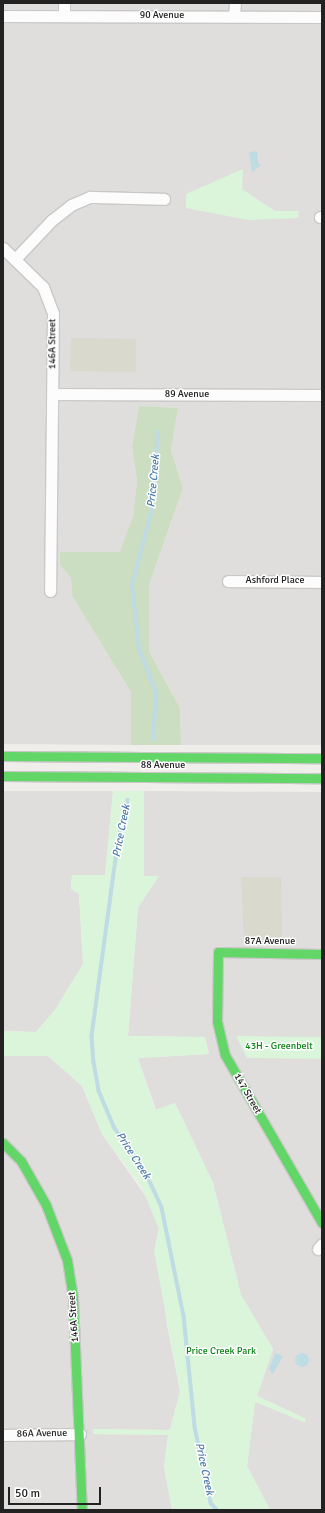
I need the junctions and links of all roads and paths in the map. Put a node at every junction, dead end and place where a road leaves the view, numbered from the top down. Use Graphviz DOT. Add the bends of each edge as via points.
graph roads {
  1 [pos="64,3"];
  2 [pos="235,3"];
  3 [pos="3,16"];
  4 [pos="64,16"];
  5 [pos="234,16"];
  6 [pos="322,17"];
  7 [pos="164,199"];
  8 [pos="3,248"];
  9 [pos="15,259"];
  10 [pos="53,394"];
  11 [pos="322,395"];
  12 [pos="228,581"];
  13 [pos="322,582"];
  14 [pos="50,591"];
  15 [pos="3,756"];
  16 [pos="322,758"];
  17 [pos="3,776"];
  18 [pos="322,778"];
  19 [pos="218,952"];
  20 [pos="322,954"];
  21 [pos="3,1143"];
  22 [pos="322,1223"];
  23 [pos="80,1434"];
  24 [pos="3,1435"];
  25 [pos="82,1510"];
  1 -- 4 [label="street"];
  2 -- 5 [label="street"];
  3 -- 4 [label="street, 90 Avenue"];
  4 -- 5 [label="street, 90 Avenue"];
  5 -- 6 [label="street, 90 Avenue"];
  7 -- 9 [label="street" via="90,197 71,205 52,220"];
  8 -- 9 [label="street, 146A Street"];
  9 -- 10 [label="street, 146A Street" via="43,287 51,307"];
  10 -- 11 [label="street, 89 Avenue"];
  10 -- 14 [label="street, 146A Street"];
  12 -- 13 [label="street, Ashford Place"];
  15 -- 16 [label="street, 88 Avenue"];
  17 -- 18 [label="street, 88 Avenue"];
  19 -- 20 [label="street, 87A Avenue"];
  19 -- 22 [label="street, 147 Street" via="218,1030 225,1055"];
  21 -- 23 [label="street, 146A Street" via="21,1162 63,1245 73,1299"];
  23 -- 24 [label="street, 86A Avenue"];
  23 -- 25 [label="street, 146A Street"];
}
